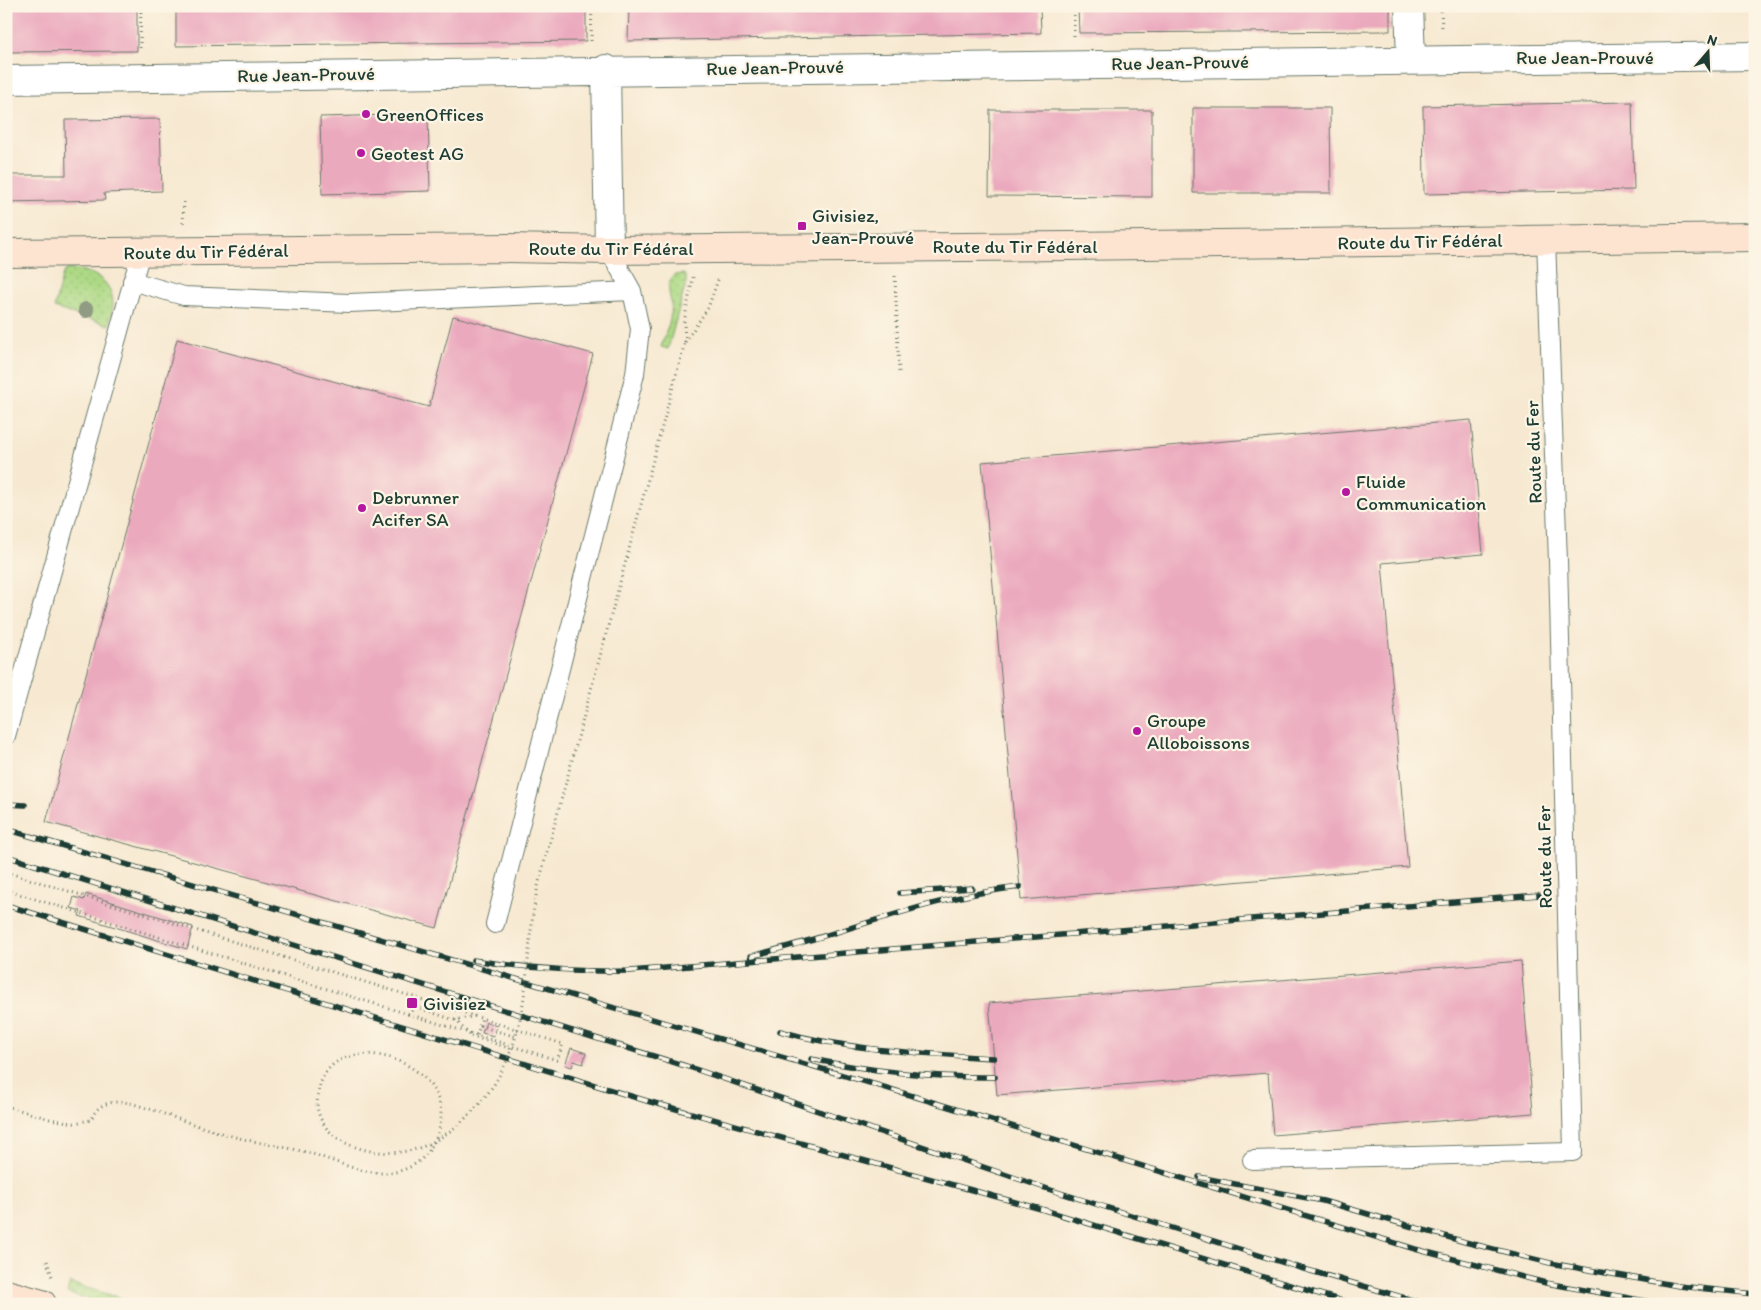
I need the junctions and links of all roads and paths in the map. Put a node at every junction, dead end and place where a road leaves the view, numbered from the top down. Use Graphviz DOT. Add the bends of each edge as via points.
graph roads {
  1 [pos="141,6"];
  2 [pos="592,6"];
  3 [pos="1074,6"];
  4 [pos="1409,6"];
  5 [pos="592,42"];
  6 [pos="1074,46"];
  7 [pos="140,54"];
  8 [pos="1755,56"];
  9 [pos="1411,58"];
  10 [pos="606,69"];
  11 [pos="6,80"];
  12 [pos="184,202"];
  13 [pos="183,224"];
  14 [pos="1755,237"];
  15 [pos="1546,240"];
  16 [pos="609,250"];
  17 [pos="141,252"];
  18 [pos="6,253"];
  19 [pos="894,268"];
  20 [pos="721,270"];
  21 [pos="694,271"];
  22 [pos="132,281"];
  23 [pos="632,291"];
  24 [pos="685,342"];
  25 [pos="899,373"];
  26 [pos="6,736"];
  27 [pos="6,872"];
  28 [pos="6,890"];
  29 [pos="495,924"];
  30 [pos="414,997"];
  31 [pos="416,1007"];
  32 [pos="408,1014"];
  33 [pos="482,1018"];
  34 [pos="454,1020"];
  35 [pos="480,1026"];
  36 [pos="519,1028"];
  37 [pos="477,1035"];
  38 [pos="517,1037"];
  39 [pos="512,1049"];
  40 [pos="6,1106"];
  41 [pos="1252,1160"];
  42 [pos="6,1294"];
  43 [pos="42,1304"];
  1 -- 7 [label="path"];
  2 -- 5 [label="path"];
  3 -- 6 [label="path"];
  4 -- 9 [label="street"];
  8 -- 9 [label="street, Rue Jean-Prouvé"];
  9 -- 10 [label="street, Rue Jean-Prouvé"];
  10 -- 11 [label="street, Rue Jean-Prouvé"];
  10 -- 16 [label="street"];
  12 -- 13 [label="path"];
  14 -- 15 [label="street, Route du Tir Fédéral"];
  15 -- 16 [label="street, Route du Tir Fédéral"];
  15 -- 41 [label="lane, Route du Fer" via="1573,1152"];
  16 -- 17 [label="street, Route du Tir Fédéral"];
  16 -- 23 [label="lane"];
  17 -- 18 [label="street, Route du Tir Fédéral"];
  17 -- 22 [label="lane"];
  19 -- 25 [label="path"];
  20 -- 24 [label="path" via="708,308"];
  21 -- 24 [label="path" via="684,322"];
  22 -- 23 [label="lane" via="184,296 348,303"];
  22 -- 26 [label="lane"];
  23 -- 29 [label="lane" via="640,329 635,374"];
  24 -- 36 [label="path, bridge" via="538,882"];
  27 -- 30 [label="path"];
  28 -- 32 [label="path"];
  30 -- 31 [label="path"];
  30 -- 33 [label="path"];
  31 -- 32 [label="path"];
  31 -- 34 [label="path"];
  32 -- 37 [label="path"];
  33 -- 35 [label="path"];
  33 -- 37 [label="path" via="563,1044 558,1060"];
  34 -- 36 [label="path, bridge" via="477,1016"];
  34 -- 39 [label="path, bridge" via="470,1036"];
  35 -- 37 [label="path"];
  35 -- 38 [label="path"];
  36 -- 38 [label="path, bridge"];
  38 -- 39 [label="path, bridge"];
  39 -- 40 [label="path, bridge" via="492,1088 467,1116 440,1138 434,1141 422,1147 396,1152 354,1147 325,1125 318,1112 317,1098 324,1074 344,1057 376,1055 413,1068 430,1083 441,1111 437,1138 434,1143 431,1148 418,1162 398,1172 369,1172 306,1152 232,1136 128,1103 100,1106 90,1120 74,1123"];
  42 -- 43 [label="street"];
}
